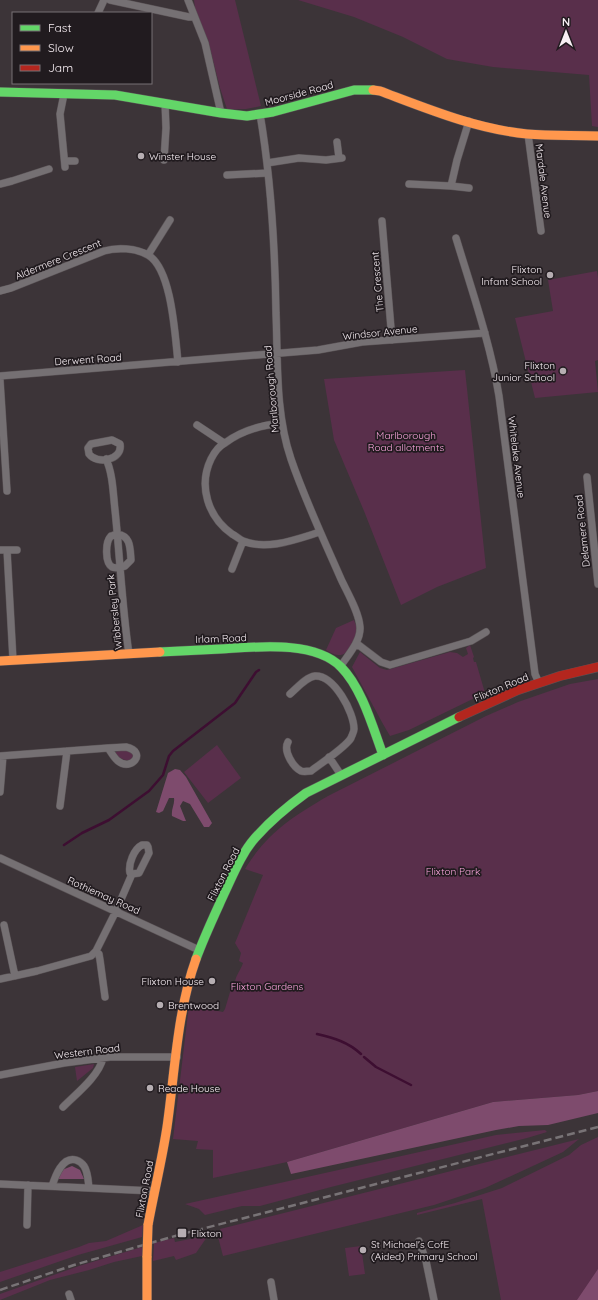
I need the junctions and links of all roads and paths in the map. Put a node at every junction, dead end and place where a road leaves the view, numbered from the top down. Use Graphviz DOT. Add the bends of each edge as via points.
graph roads {
  1 [pos="104,0"];
  2 [pos="110,0"];
  3 [pos="188,0"];
  4 [pos="98,12"];
  5 [pos="194,16"];
  6 [pos="0,92"];
  7 [pos="64,94"];
  8 [pos="165,103"];
  9 [pos="221,113"];
  10 [pos="260,114"];
  11 [pos="469,121"];
  12 [pos="528,134"];
  13 [pos="598,136"];
  14 [pos="337,142"];
  15 [pos="75,160"];
  16 [pos="164,160"];
  17 [pos="267,163"];
  18 [pos="49,169"];
  19 [pos="268,173"];
  20 [pos="227,175"];
  21 [pos="0,184"];
  22 [pos="409,184"];
  23 [pos="451,186"];
  24 [pos="469,188"];
  25 [pos="170,220"];
  26 [pos="382,221"];
  27 [pos="540,231"];
  28 [pos="456,238"];
  29 [pos="148,255"];
  30 [pos="0,291"];
  31 [pos="485,332"];
  32 [pos="392,340"];
  33 [pos="277,353"];
  34 [pos="178,362"];
  35 [pos="0,376"];
  36 [pos="0,380"];
  37 [pos="282,423"];
  38 [pos="197,425"];
  39 [pos="224,443"];
  40 [pos="106,459"];
  41 [pos="3,463"];
  42 [pos="587,477"];
  43 [pos="7,491"];
  44 [pos="320,532"];
  45 [pos="117,534"];
  46 [pos="243,541"];
  47 [pos="3,550"];
  48 [pos="17,550"];
  49 [pos="120,568"];
  50 [pos="232,569"];
  51 [pos="598,584"];
  52 [pos="486,632"];
  53 [pos="356,643"];
  54 [pos="129,654"];
  55 [pos="13,660"];
  56 [pos="0,661"];
  57 [pos="340,666"];
  58 [pos="598,667"];
  59 [pos="539,683"];
  60 [pos="290,694"];
  61 [pos="288,742"];
  62 [pos="108,748"];
  63 [pos="67,751"];
  64 [pos="384,754"];
  65 [pos="1,756"];
  66 [pos="330,757"];
  67 [pos="341,775"];
  68 [pos="0,792"];
  69 [pos="60,806"];
  70 [pos="0,858"];
  71 [pos="132,874"];
  72 [pos="116,911"];
  73 [pos="4,925"];
  74 [pos="199,950"];
  75 [pos="96,951"];
  76 [pos="15,976"];
  77 [pos="0,979"];
  78 [pos="105,997"];
  79 [pos="177,1057"];
  80 [pos="103,1058"];
  81 [pos="0,1076"];
  82 [pos="63,1107"];
  83 [pos="0,1184"];
  84 [pos="28,1185"];
  85 [pos="52,1186"];
  86 [pos="89,1188"];
  87 [pos="154,1191"];
  88 [pos="27,1225"];
  89 [pos="419,1242"];
  90 [pos="271,1282"];
  91 [pos="147,1300"];
  92 [pos="274,1300"];
  93 [pos="434,1300"];
  1 -- 4 [label="street"];
  2 -- 5 [label="street"];
  3 -- 5 [label="street"];
  5 -- 9 [label="street" via="205,43"];
  6 -- 7 [label="street, Moorside Road"];
  7 -- 8 [label="street, Moorside Road" via="116,96"];
  7 -- 15 [label="street" via="60,114 65,164"];
  8 -- 9 [label="street, Moorside Road"];
  8 -- 16 [label="street"];
  9 -- 10 [label="street, Moorside Road" via="247,116"];
  10 -- 11 [label="street, Moorside Road" via="354,90 369,89"];
  10 -- 17 [label="street, Marlborough Road"];
  11 -- 12 [label="street, Moorside Road"];
  11 -- 23 [label="street"];
  12 -- 13 [label="street, Moorside Road"];
  12 -- 27 [label="street, Mardale Avenue"];
  14 -- 17 [label="street" via="341,158 299,158"];
  17 -- 19 [label="street, Marlborough Road"];
  18 -- 21 [label="street"];
  19 -- 20 [label="street"];
  19 -- 33 [label="street, Marlborough Road" via="274,251"];
  22 -- 23 [label="street"];
  23 -- 24 [label="street"];
  25 -- 29 [label="street"];
  26 -- 32 [label="street, The Crescent"];
  28 -- 31 [label="street, Whitelake Avenue"];
  29 -- 30 [label="street, Aldermere Crescent" via="113,248"];
  29 -- 34 [label="street" via="159,267 167,286"];
  31 -- 32 [label="street, Windsor Avenue"];
  31 -- 59 [label="street, Whitelake Avenue" via="499,396 535,674"];
  32 -- 33 [label="street, Windsor Avenue"];
  33 -- 34 [label="street, Windsor Avenue"];
  33 -- 37 [label="street, Marlborough Road"];
  34 -- 35 [label="street, Derwent Road"];
  36 -- 41 [label="street"];
  37 -- 39 [label="street" via="247,431"];
  37 -- 44 [label="street, Marlborough Road" via="291,461"];
  38 -- 39 [label="street"];
  39 -- 46 [label="street" via="208,466 205,480 206,496 214,516 221,525"];
  40 -- 45 [label="street, Wibbersley Park" via="110,467"];
  41 -- 43 [label="street"];
  42 -- 51 [label="street, Delamere Road"];
  44 -- 46 [label="street" via="275,543"];
  44 -- 53 [label="street, Marlborough Road" via="359,621"];
  45 -- 49 [label="street, Wibbersley Park"];
  45 -- 49 [label="street, Wibbersley Park" via="108,541 108,560 111,566"];
  45 -- 49 [label="street, Wibbersley Park" via="127,538 131,556 129,563"];
  46 -- 50 [label="street"];
  47 -- 48 [label="street"];
  47 -- 55 [label="street"];
  49 -- 54 [label="street, Wibbersley Park"];
  52 -- 53 [label="street" via="471,641 390,666 380,662"];
  53 -- 57 [label="street, Marlborough Road"];
  54 -- 55 [label="street, Irlam Road"];
  54 -- 57 [label="street, Irlam Road" via="288,648 308,651"];
  55 -- 56 [label="street, Irlam Road"];
  57 -- 64 [label="street, Irlam Road" via="358,693"];
  58 -- 59 [label="street, Flixton Road"];
  59 -- 64 [label="street, Flixton Road" via="499,698"];
  60 -- 66 [label="street" via="313,676 325,678 337,688 349,711 354,730 350,740"];
  61 -- 66 [label="street" via="287,755 303,772 311,770"];
  62 -- 63 [label="street"];
  63 -- 65 [label="street"];
  63 -- 69 [label="street"];
  64 -- 67 [label="street, Flixton Road"];
  65 -- 68 [label="street"];
  66 -- 67 [label="street"];
  67 -- 74 [label="street, Flixton Road" via="306,793 285,808 255,838 234,873"];
  70 -- 72 [label="street, Rothiemay Road"];
  71 -- 72 [label="street"];
  72 -- 74 [label="street, Rothiemay Road"];
  72 -- 75 [label="street"];
  73 -- 76 [label="street"];
  74 -- 79 [label="street, Flixton Road" via="187,993"];
  75 -- 76 [label="street" via="91,956"];
  75 -- 78 [label="street" via="99,954"];
  76 -- 77 [label="street"];
  79 -- 80 [label="street, Western Road"];
  79 -- 87 [label="street, Flixton Road" via="167,1128"];
  80 -- 81 [label="street, Western Road"];
  80 -- 82 [label="street" via="94,1075"];
  83 -- 84 [label="street"];
  84 -- 85 [label="street"];
  84 -- 88 [label="street"];
  85 -- 86 [label="street"];
  85 -- 86 [label="street" via="65,1163 77,1160 84,1166"];
  86 -- 87 [label="street"];
  87 -- 91 [label="street, Flixton Road, bridge" via="148,1225"];
  89 -- 93 [label="street" via="426,1261"];
  90 -- 92 [label="street"];
}
